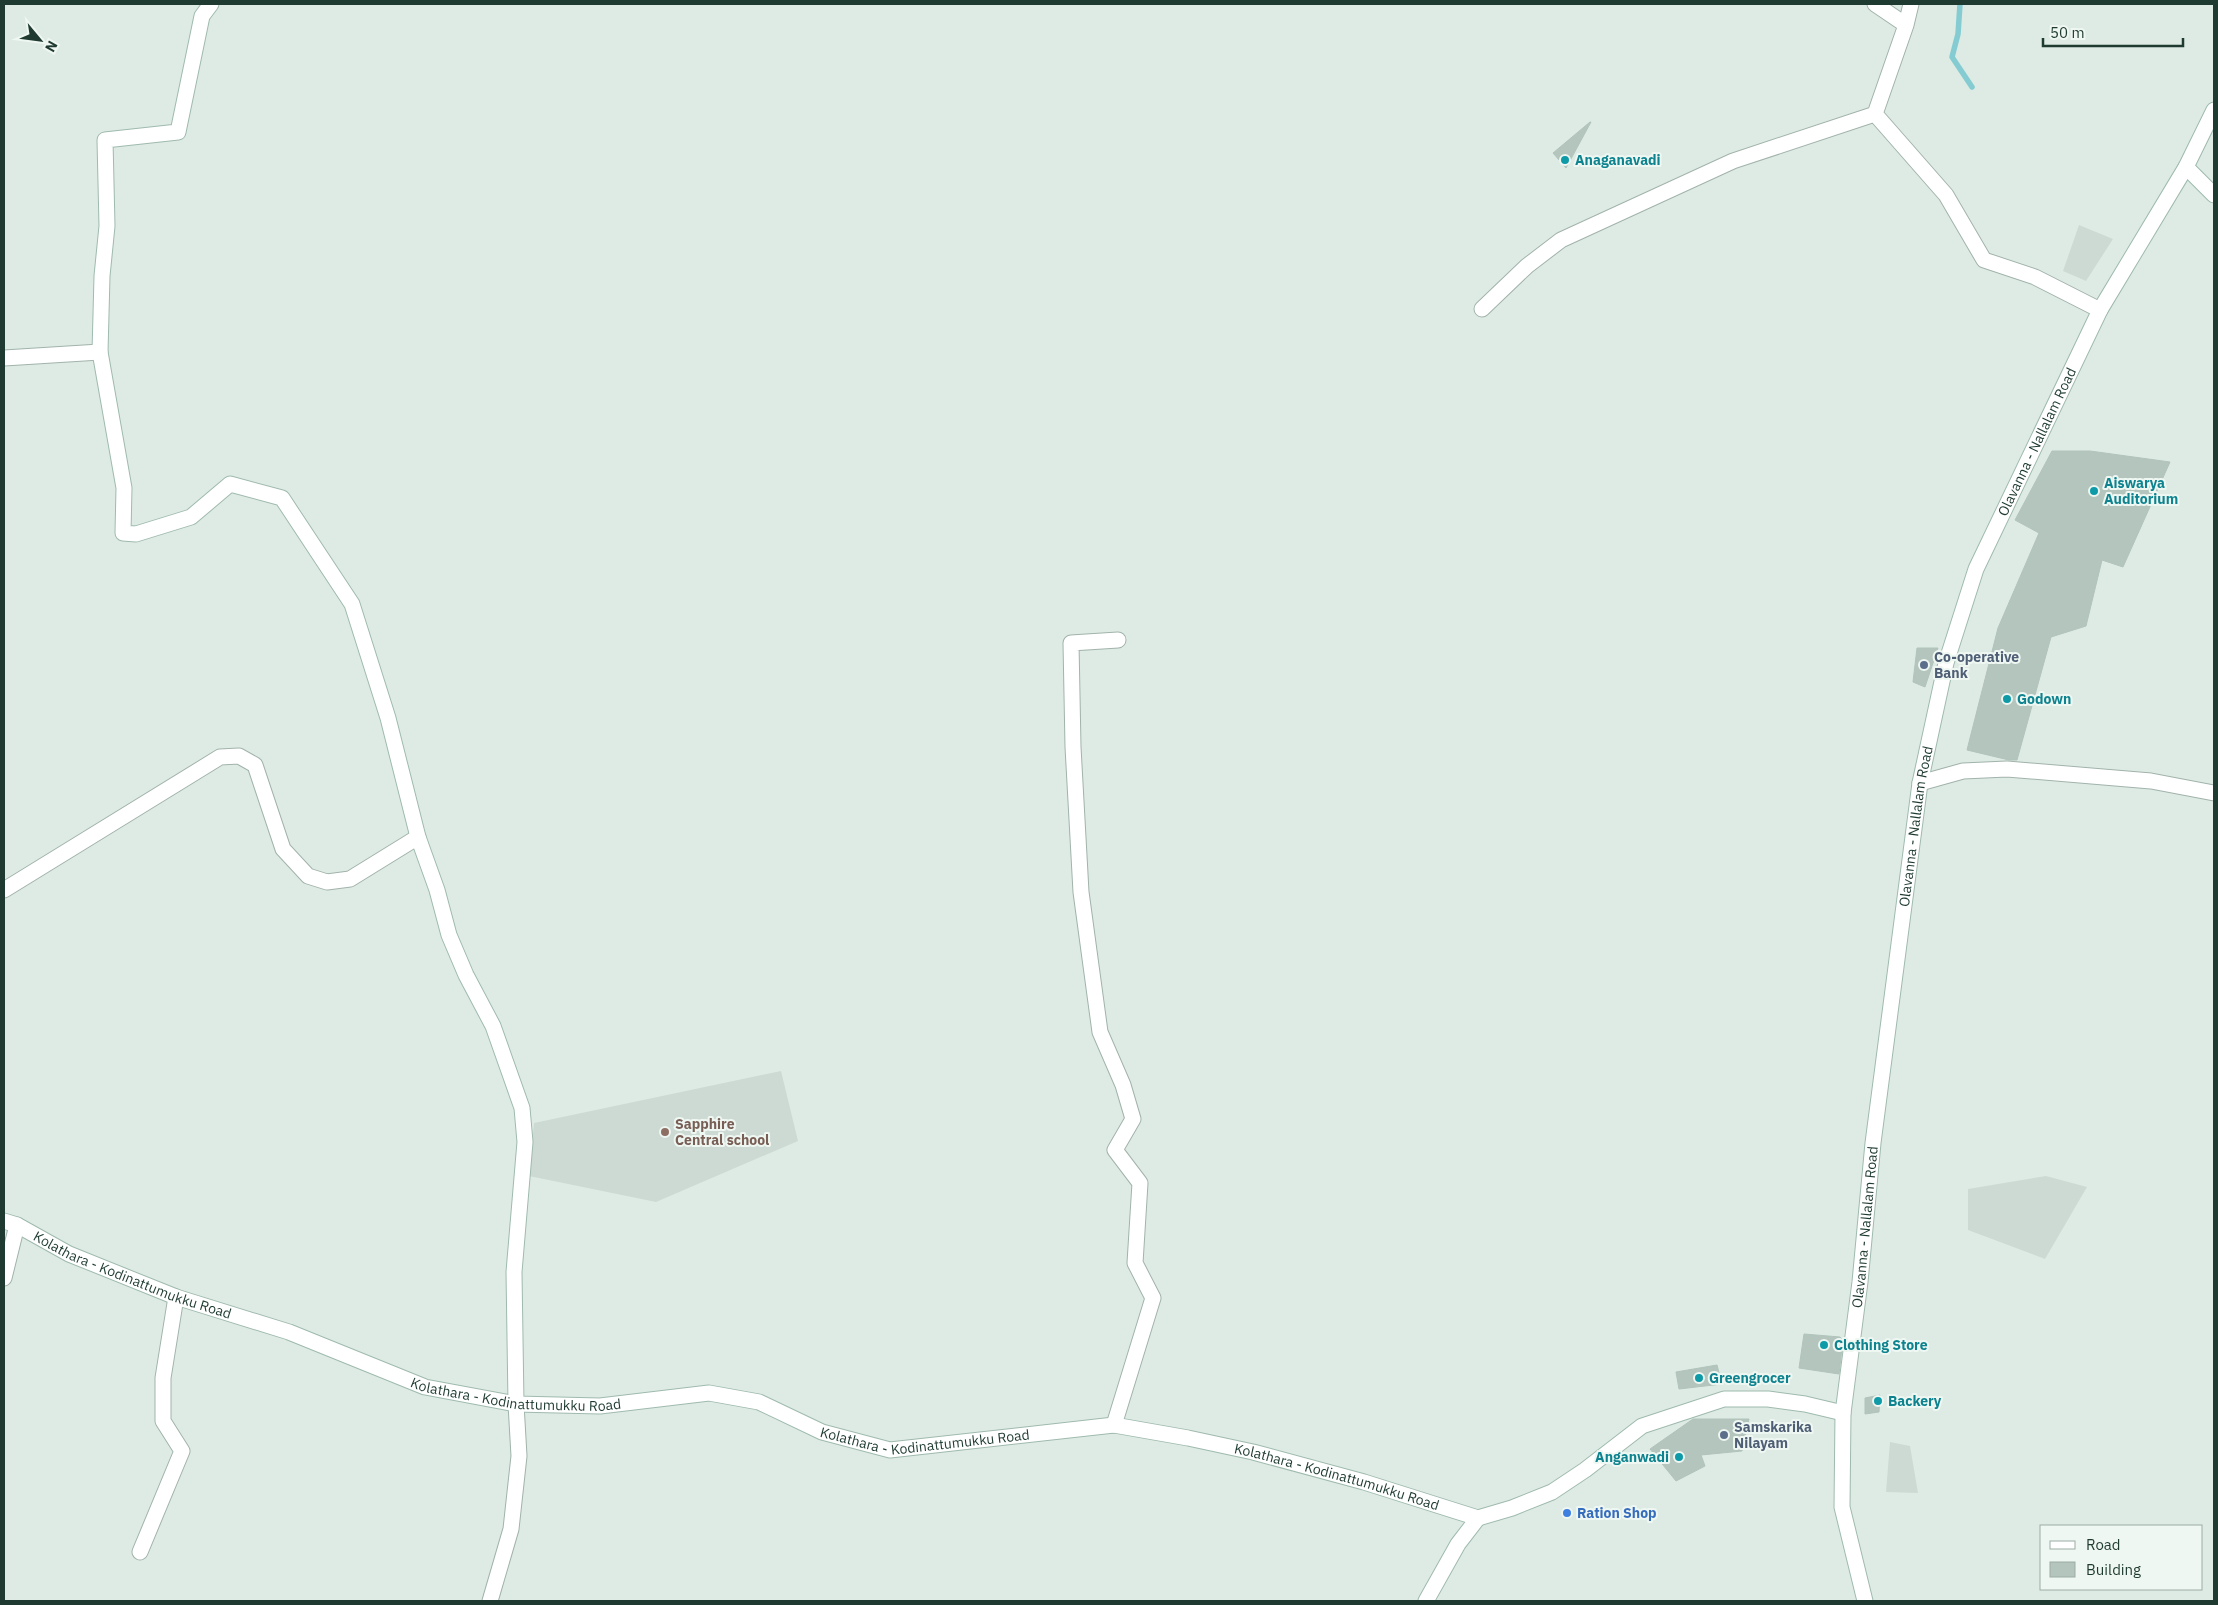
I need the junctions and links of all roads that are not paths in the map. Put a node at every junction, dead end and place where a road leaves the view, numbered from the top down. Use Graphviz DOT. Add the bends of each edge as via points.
graph roads {
  1 [pos="211,4"];
  2 [pos="1875,4"];
  3 [pos="1911,4"];
  4 [pos="1906,25"];
  5 [pos="2214,110"];
  6 [pos="1875,114"];
  7 [pos="2186,167"];
  8 [pos="2214,195"];
  9 [pos="1482,309"];
  10 [pos="2100,310"];
  11 [pos="100,352"];
  12 [pos="4,358"];
  13 [pos="1118,640"];
  14 [pos="1920,783"];
  15 [pos="2214,793"];
  16 [pos="418,837"];
  17 [pos="4,890"];
  18 [pos="10,1223"];
  19 [pos="4,1278"];
  20 [pos="176,1297"];
  21 [pos="516,1404"];
  22 [pos="1844,1413"];
  23 [pos="1114,1425"];
  24 [pos="1478,1518"];
  25 [pos="140,1552"];
  26 [pos="490,1601"];
  27 [pos="1426,1601"];
  28 [pos="1866,1601"];
  1 -- 11 [label="street" via="202,16 178,132 104,140 107,226"];
  2 -- 4 [label="street"];
  3 -- 4 [label="street"];
  4 -- 6 [label="street"];
  5 -- 7 [label="street, Olavanna - Nallalam Road"];
  6 -- 9 [label="street" via="1733,161 1561,240 1526,266"];
  6 -- 10 [label="street" via="1946,195 1984,260 2035,277"];
  7 -- 8 [label="street"];
  7 -- 10 [label="street, Olavanna - Nallalam Road"];
  10 -- 14 [label="street, Olavanna - Nallalam Road" via="1976,569 1946,663"];
  11 -- 12 [label="street"];
  11 -- 16 [label="street" via="124,488 122,534 136,534 191,517 230,484 282,498 352,604 388,718"];
  13 -- 23 [label="street" via="1071,643 1072,747 1082,892 1100,1032 1123,1084 1133,1119 1115,1150 1140,1183 1135,1263 1153,1298"];
  14 -- 15 [label="street" via="1963,771 2007,770 2151,781"];
  14 -- 22 [label="street, Olavanna - Nallalam Road" via="1873,1143"];
  16 -- 17 [label="street" via="350,879 327,882 308,876 283,849 255,765 239,756 220,757"];
  16 -- 21 [label="street" via="449,935 466,976 493,1026 522,1108 525,1142 514,1272"];
  18 -- 19 [label="street"];
  18 -- 20 [label="street, Kolathara - Kodinattumukku Road" via="69,1254"];
  20 -- 21 [label="street, Kolathara - Kodinattumukku Road" via="289,1332 425,1388"];
  20 -- 25 [label="street" via="163,1378 163,1421 182,1451"];
  21 -- 23 [label="street, Kolathara - Kodinattumukku Road" via="600,1406 709,1393 759,1402 822,1432 890,1450"];
  21 -- 26 [label="street" via="519,1456 511,1528"];
  22 -- 24 [label="street" via="1768,1399 1724,1399 1642,1426 1552,1492"];
  22 -- 28 [label="street, Olavanna - Nallalam Road" via="1842,1507"];
  23 -- 24 [label="street, Kolathara - Kodinattumukku Road" via="1253,1452"];
  24 -- 27 [label="street" via="1458,1544"];
}
